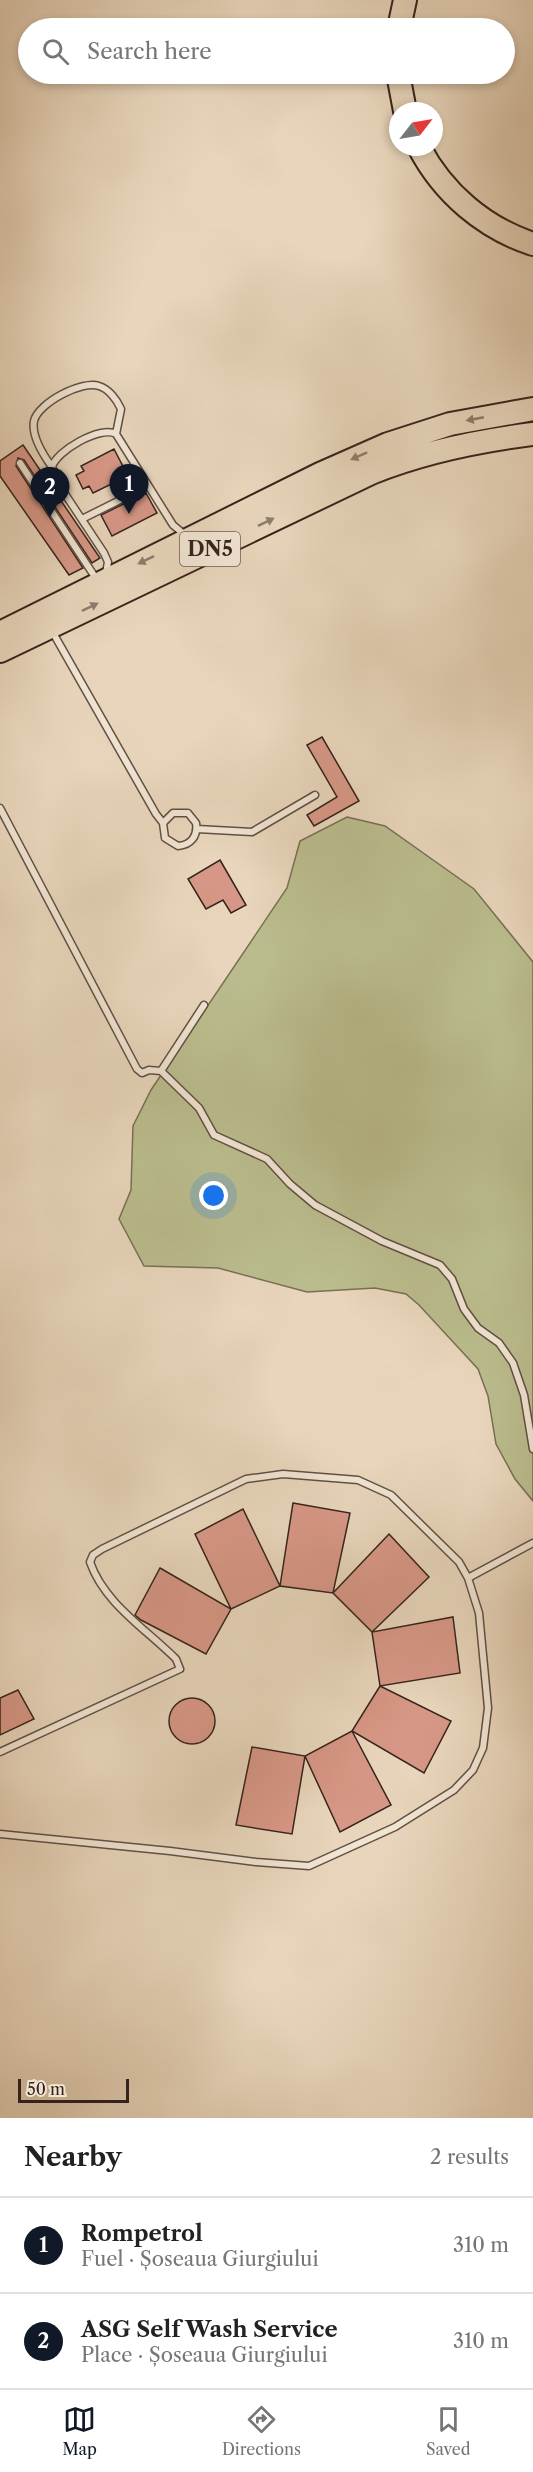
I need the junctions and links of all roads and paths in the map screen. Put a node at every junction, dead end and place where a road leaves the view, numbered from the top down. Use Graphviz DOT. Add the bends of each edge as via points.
graph roads {
  1 [pos="405,0"];
  2 [pos="401,18"];
  3 [pos="400,84"];
  4 [pos="403,102"];
  5 [pos="425,156"];
  6 [pos="533,244"];
  7 [pos="533,409"];
  8 [pos="116,434"];
  9 [pos="533,434"];
  10 [pos="20,464"];
  11 [pos="52,468"];
  12 [pos="148,486"];
  13 [pos="82,519"];
  14 [pos="191,538"];
  15 [pos="101,583"];
  16 [pos="50,626"];
  17 [pos="0,633"];
  18 [pos="0,651"];
  19 [pos="315,795"];
  20 [pos="0,808"];
  21 [pos="163,823"];
  22 [pos="197,829"];
  23 [pos="204,1005"];
  24 [pos="161,1071"];
  25 [pos="533,1449"];
  26 [pos="533,1543"];
  27 [pos="468,1578"];
  28 [pos="0,1752"];
  29 [pos="0,1834"];
  1 -- 2 [label="highway"];
  3 -- 4 [label="highway"];
  5 -- 6 [label="highway" via="443,183 470,210 504,232"];
  7 -- 14 [label="highway, DN5, one-way" via="450,424 388,444"];
  8 -- 11 [label="lane" via="106,431 62,452"];
  8 -- 11 [label="lane" via="121,409 108,390 90,384 54,399 38,412 34,423 35,434"];
  8 -- 12 [label="lane"];
  16 -- 9 [label="highway, DN5, one-way" via="378,470 422,454"];
  10 -- 15 [label="lane"];
  11 -- 13 [label="lane"];
  12 -- 13 [label="lane"];
  12 -- 14 [label="lane" via="173,525"];
  13 -- 15 [label="lane" via="108,562"];
  14 -- 15 [label="highway, DN5, one-way"];
  15 -- 17 [label="highway, DN5"];
  16 -- 18 [label="highway, DN5"];
  16 -- 21 [label="lane"];
  19 -- 22 [label="lane" via="252,832"];
  20 -- 24 [label="lane" via="137,1069 142,1073"];
  21 -- 22 [label="lane" via="168,815 179,811 192,817"];
  21 -- 22 [label="lane" via="165,838 178,846 195,837"];
  23 -- 24 [label="lane"];
  24 -- 25 [label="lane" via="200,1108 214,1135 267,1159 315,1205 382,1241 440,1265 452,1279 464,1309 478,1328 500,1343 513,1363 524,1395"];
  26 -- 27 [label="lane"];
  27 -- 28 [label="lane" via="459,1562 391,1496 358,1480 283,1474 246,1479 102,1550 90,1562 94,1576 126,1615 176,1659 180,1669"];
  27 -- 29 [label="lane" via="479,1613 488,1708 483,1748 473,1770 454,1790 395,1827 309,1866"];
}
